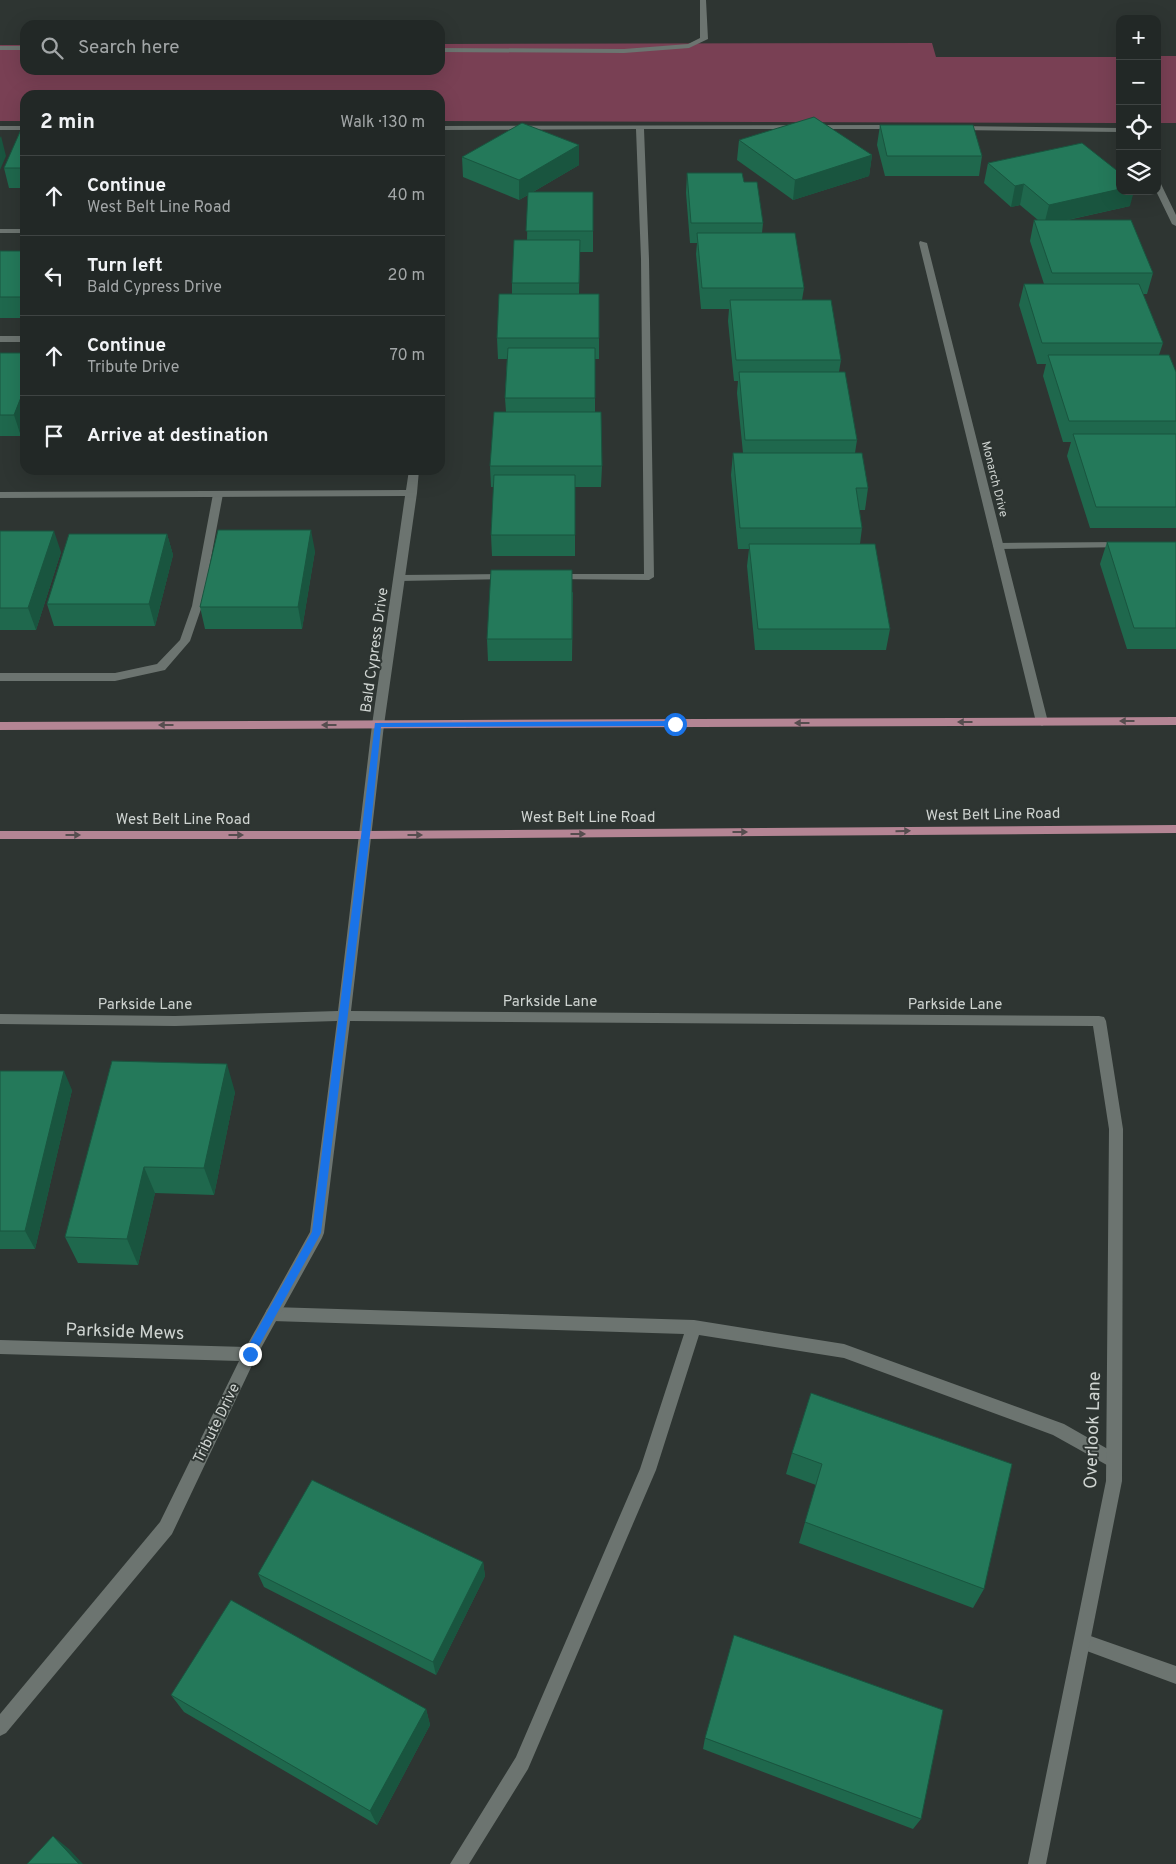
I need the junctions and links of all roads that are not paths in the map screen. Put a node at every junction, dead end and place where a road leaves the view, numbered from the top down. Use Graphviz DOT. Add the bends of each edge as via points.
graph roads {
  1 [pos="702,0"];
  2 [pos="0,48"];
  3 [pos="20,48"];
  4 [pos="445,50"];
  5 [pos="640,127"];
  6 [pos="903,127"];
  7 [pos="0,128"];
  8 [pos="20,128"];
  9 [pos="445,128"];
  10 [pos="952,128"];
  11 [pos="1116,130"];
  12 [pos="1161,192"];
  13 [pos="1176,224"];
  14 [pos="0,231"];
  15 [pos="20,231"];
  16 [pos="923,243"];
  17 [pos="0,339"];
  18 [pos="20,339"];
  19 [pos="414,475"];
  20 [pos="412,493"];
  21 [pos="218,494"];
  22 [pos="0,495"];
  23 [pos="1136,544"];
  24 [pos="998,546"];
  25 [pos="519,577"];
  26 [pos="549,577"];
  27 [pos="400,578"];
  28 [pos="0,677"];
  29 [pos="1176,721"];
  30 [pos="1042,722"];
  31 [pos="378,725"];
  32 [pos="0,726"];
  33 [pos="1176,829"];
  34 [pos="0,835"];
  35 [pos="366,835"];
  36 [pos="344,1016"];
  37 [pos="0,1019"];
  38 [pos="1099,1021"];
  39 [pos="272,1314"];
  40 [pos="694,1327"];
  41 [pos="0,1347"];
  42 [pos="250,1354"];
  43 [pos="1114,1462"];
  44 [pos="1082,1641"];
  45 [pos="1176,1675"];
  46 [pos="0,1727"];
  47 [pos="459,1864"];
  48 [pos="1037,1864"];
  1 -- 4 [label="street" via="704,39 689,46 624,51"];
  2 -- 3 [label="street"];
  5 -- 6 [label="street"];
  5 -- 9 [label="street"];
  5 -- 26 [label="street" via="649,577"];
  7 -- 8 [label="street"];
  10 -- 11 [label="street"];
  12 -- 13 [label="street"];
  14 -- 15 [label="street"];
  16 -- 24 [label="street, Monarch Drive"];
  17 -- 18 [label="street"];
  19 -- 20 [label="street, Bald Cypress Drive"];
  20 -- 21 [label="street"];
  20 -- 27 [label="street, Bald Cypress Drive"];
  21 -- 22 [label="street"];
  21 -- 28 [label="street" via="197,606 185,641 161,667 115,677"];
  23 -- 24 [label="street"];
  24 -- 30 [label="street, Monarch Drive"];
  25 -- 27 [label="street"];
  27 -- 31 [label="street, Bald Cypress Drive"];
  29 -- 30 [label="main road, one-way"];
  30 -- 31 [label="main road, one-way"];
  31 -- 32 [label="main road, one-way"];
  31 -- 35 [label="street, Bald Cypress Drive"];
  35 -- 33 [label="main road, West Belt Line Road, one-way"];
  34 -- 35 [label="main road, West Belt Line Road, one-way"];
  35 -- 36 [label="street, Tribute Drive"];
  36 -- 37 [label="street, Parkside Lane" via="175,1021"];
  36 -- 38 [label="street, Parkside Lane"];
  36 -- 39 [label="street, Tribute Drive" via="316,1233"];
  38 -- 43 [label="street, Overlook Lane" via="1116,1129"];
  39 -- 40 [label="street"];
  39 -- 42 [label="street, Tribute Drive"];
  40 -- 43 [label="street" via="844,1351 1058,1429"];
  40 -- 47 [label="street" via="648,1470 522,1763"];
  41 -- 42 [label="street, Parkside Mews"];
  42 -- 46 [label="street, Tribute Drive" via="166,1528"];
  43 -- 44 [label="street, Overlook Lane" via="1114,1481"];
  44 -- 45 [label="street"];
  44 -- 48 [label="street, Overlook Lane"];
}
